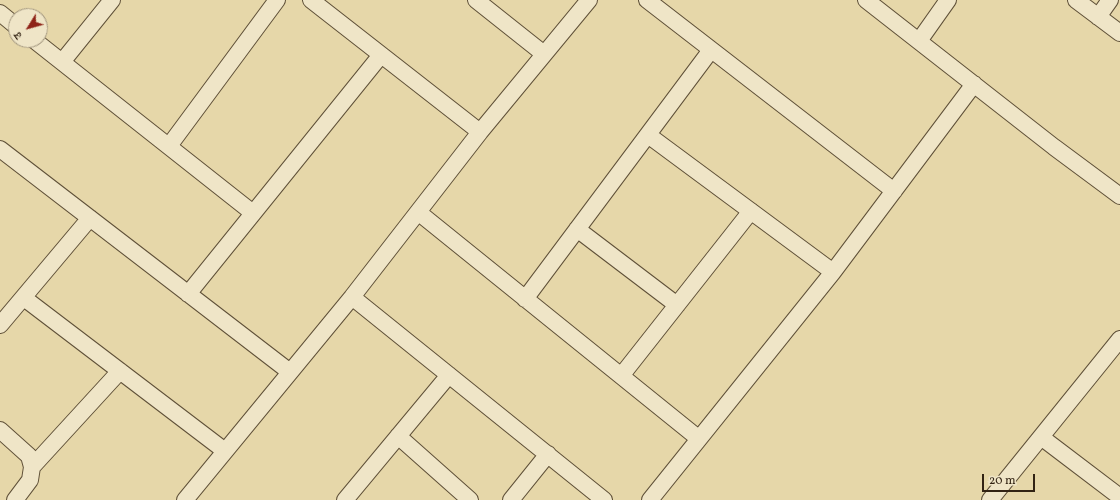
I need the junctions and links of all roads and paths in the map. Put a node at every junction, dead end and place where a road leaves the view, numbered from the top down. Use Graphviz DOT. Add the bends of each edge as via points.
graph roads {
  1 [pos="112,0"];
  2 [pos="277,0"];
  3 [pos="310,0"];
  4 [pos="476,0"];
  5 [pos="589,0"];
  6 [pos="647,0"];
  7 [pos="866,0"];
  8 [pos="948,0"];
  9 [pos="1076,0"];
  10 [pos="1110,0"];
  11 [pos="0,13"];
  12 [pos="1098,17"];
  13 [pos="8,20"];
  14 [pos="1120,33"];
  15 [pos="919,41"];
  16 [pos="44,48"];
  17 [pos="711,50"];
  18 [pos="544,54"];
  19 [pos="381,55"];
  20 [pos="62,62"];
  21 [pos="974,84"];
  22 [pos="480,132"];
  23 [pos="648,135"];
  24 [pos="169,146"];
  25 [pos="0,149"];
  26 [pos="894,191"];
  27 [pos="1120,196"];
  28 [pos="750,211"];
  29 [pos="418,212"];
  30 [pos="253,213"];
  31 [pos="90,218"];
  32 [pos="577,229"];
  33 [pos="833,272"];
  34 [pos="188,294"];
  35 [pos="352,297"];
  36 [pos="24,298"];
  37 [pos="525,299"];
  38 [pos="677,305"];
  39 [pos="0,325"];
  40 [pos="1120,339"];
  41 [pos="1114,357"];
  42 [pos="120,371"];
  43 [pos="290,372"];
  44 [pos="449,375"];
  45 [pos="621,376"];
  46 [pos="0,430"];
  47 [pos="398,436"];
  48 [pos="1041,437"];
  49 [pos="698,438"];
  50 [pos="225,451"];
  51 [pos="548,454"];
  52 [pos="32,467"];
  53 [pos="1120,496"];
  54 [pos="15,500"];
  55 [pos="185,500"];
  56 [pos="345,500"];
  57 [pos="470,500"];
  58 [pos="511,500"];
  59 [pos="604,500"];
  60 [pos="650,500"];
  61 [pos="990,500"];
  1 -- 20 [label="street"];
  2 -- 24 [label="street"];
  3 -- 19 [label="street"];
  4 -- 18 [label="street"];
  5 -- 18 [label="street"];
  6 -- 17 [label="street"];
  7 -- 15 [label="street"];
  8 -- 15 [label="street"];
  9 -- 12 [label="street"];
  10 -- 12 [label="street"];
  11 -- 13 [label="street"];
  12 -- 14 [label="street"];
  15 -- 21 [label="street"];
  16 -- 20 [label="street"];
  17 -- 23 [label="street"];
  17 -- 26 [label="street"];
  18 -- 22 [label="street"];
  19 -- 22 [label="street"];
  19 -- 30 [label="street"];
  20 -- 24 [label="street"];
  21 -- 26 [label="street"];
  21 -- 27 [label="street"];
  22 -- 29 [label="street"];
  23 -- 28 [label="street"];
  23 -- 32 [label="street"];
  24 -- 30 [label="street"];
  25 -- 31 [label="street"];
  26 -- 33 [label="street"];
  28 -- 33 [label="street"];
  28 -- 38 [label="street"];
  29 -- 35 [label="street"];
  29 -- 37 [label="street"];
  30 -- 34 [label="street"];
  31 -- 34 [label="street"];
  31 -- 36 [label="street"];
  32 -- 37 [label="street"];
  32 -- 38 [label="street"];
  33 -- 49 [label="street"];
  34 -- 43 [label="street"];
  35 -- 43 [label="street"];
  35 -- 44 [label="street"];
  36 -- 39 [label="street"];
  36 -- 42 [label="street"];
  37 -- 45 [label="street"];
  38 -- 45 [label="street"];
  40 -- 41 [label="street"];
  41 -- 48 [label="street"];
  42 -- 50 [label="street"];
  42 -- 52 [label="street"];
  43 -- 50 [label="street"];
  44 -- 47 [label="street"];
  44 -- 51 [label="street"];
  45 -- 49 [label="street"];
  46 -- 52 [label="street" via="29,456"];
  47 -- 56 [label="street"];
  47 -- 57 [label="street"];
  48 -- 53 [label="street"];
  48 -- 61 [label="street"];
  49 -- 60 [label="street"];
  50 -- 55 [label="street"];
  51 -- 58 [label="street"];
  51 -- 59 [label="street"];
  52 -- 54 [label="street" via="30,480"];
}
